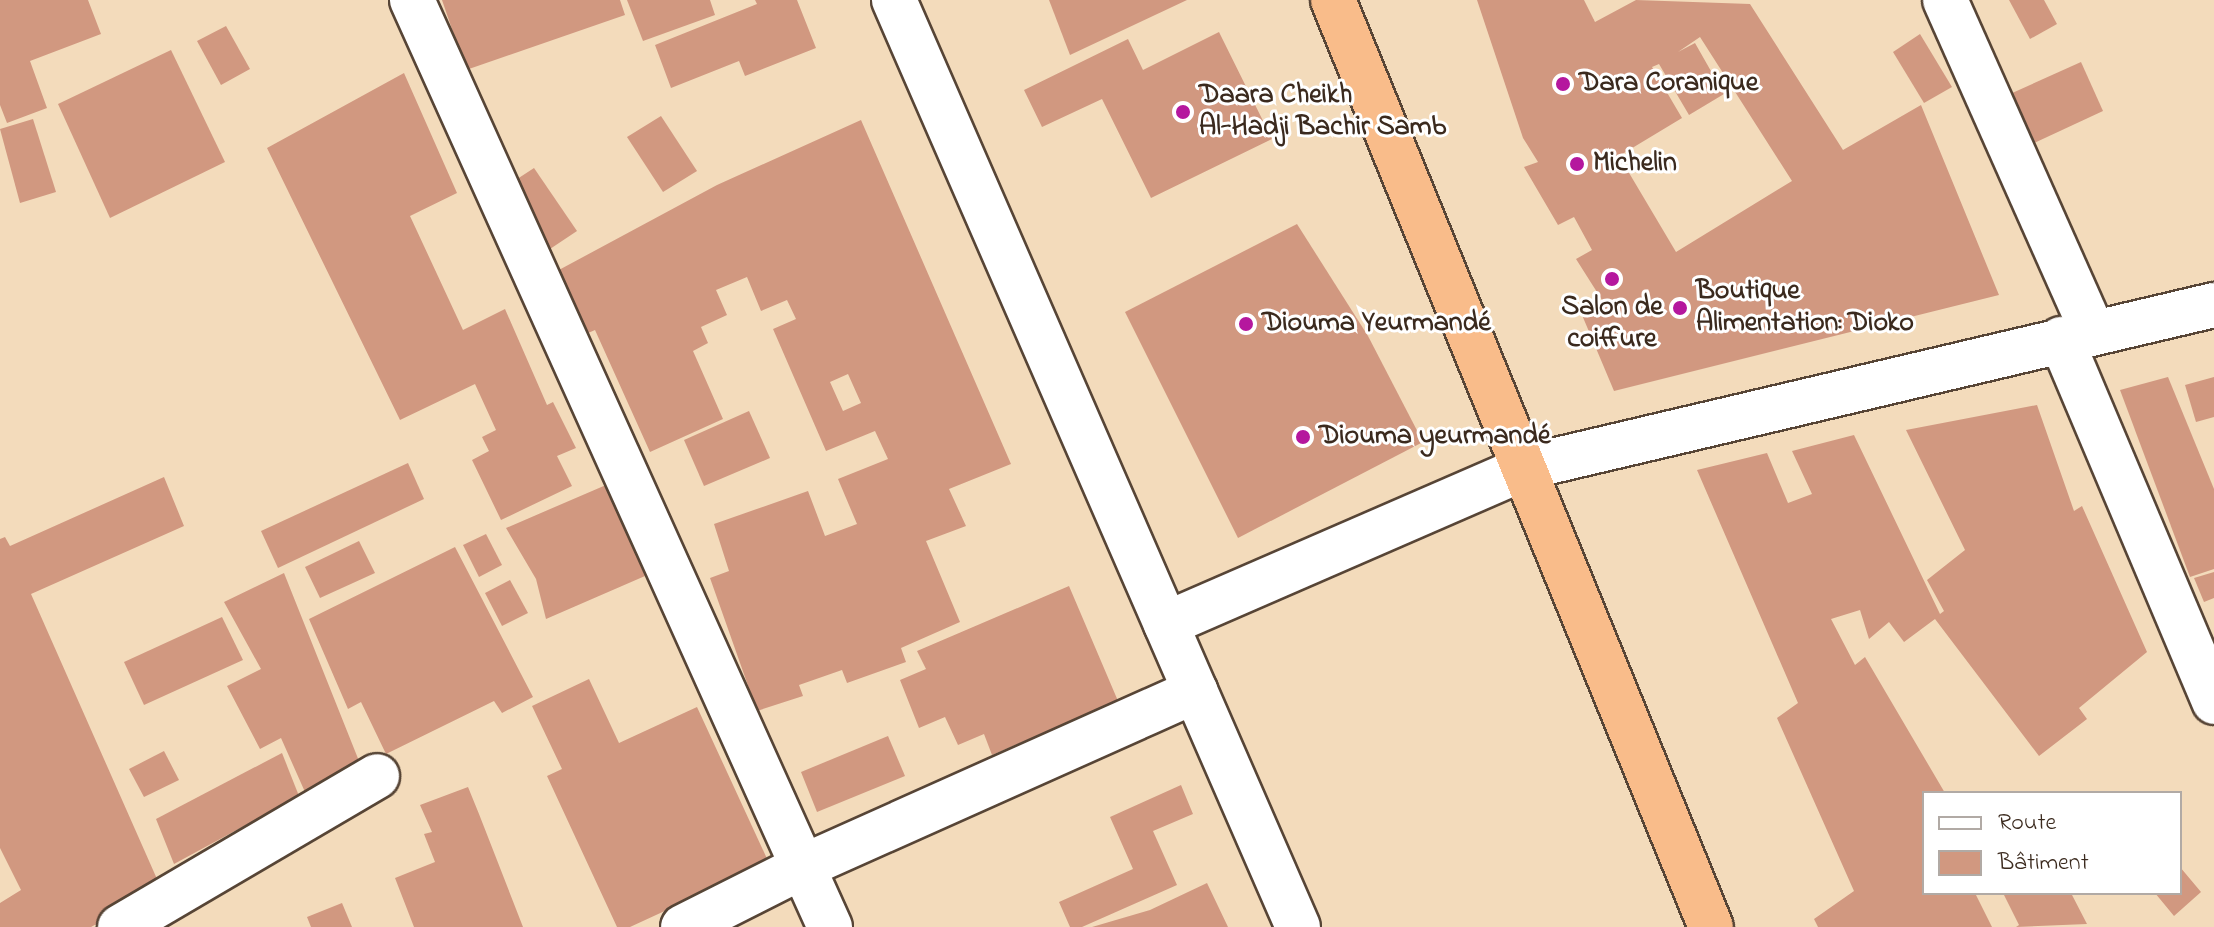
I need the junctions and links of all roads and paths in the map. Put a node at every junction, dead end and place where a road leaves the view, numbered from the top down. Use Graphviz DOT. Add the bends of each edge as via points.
graph roads {
  1 [pos="412,0"];
  2 [pos="894,0"];
  3 [pos="1333,0"];
  4 [pos="1945,0"];
  5 [pos="2214,305"];
  6 [pos="2077,335"];
  7 [pos="1527,467"];
  8 [pos="1166,624"];
  9 [pos="1195,691"];
  10 [pos="2214,702"];
  11 [pos="377,776"];
  12 [pos="802,867"];
  13 [pos="120,927"];
  14 [pos="683,927"];
  15 [pos="830,927"];
  16 [pos="1298,927"];
  17 [pos="1711,927"];
  1 -- 12 [label="street"];
  2 -- 8 [label="street"];
  3 -- 7 [label="highway"];
  4 -- 6 [label="street"];
  5 -- 6 [label="street"];
  6 -- 7 [label="street"];
  6 -- 10 [label="street"];
  7 -- 8 [label="street"];
  7 -- 17 [label="highway"];
  8 -- 9 [label="street"];
  9 -- 12 [label="street"];
  9 -- 16 [label="street"];
  11 -- 13 [label="street"];
  12 -- 14 [label="street"];
  12 -- 15 [label="street"];
}
